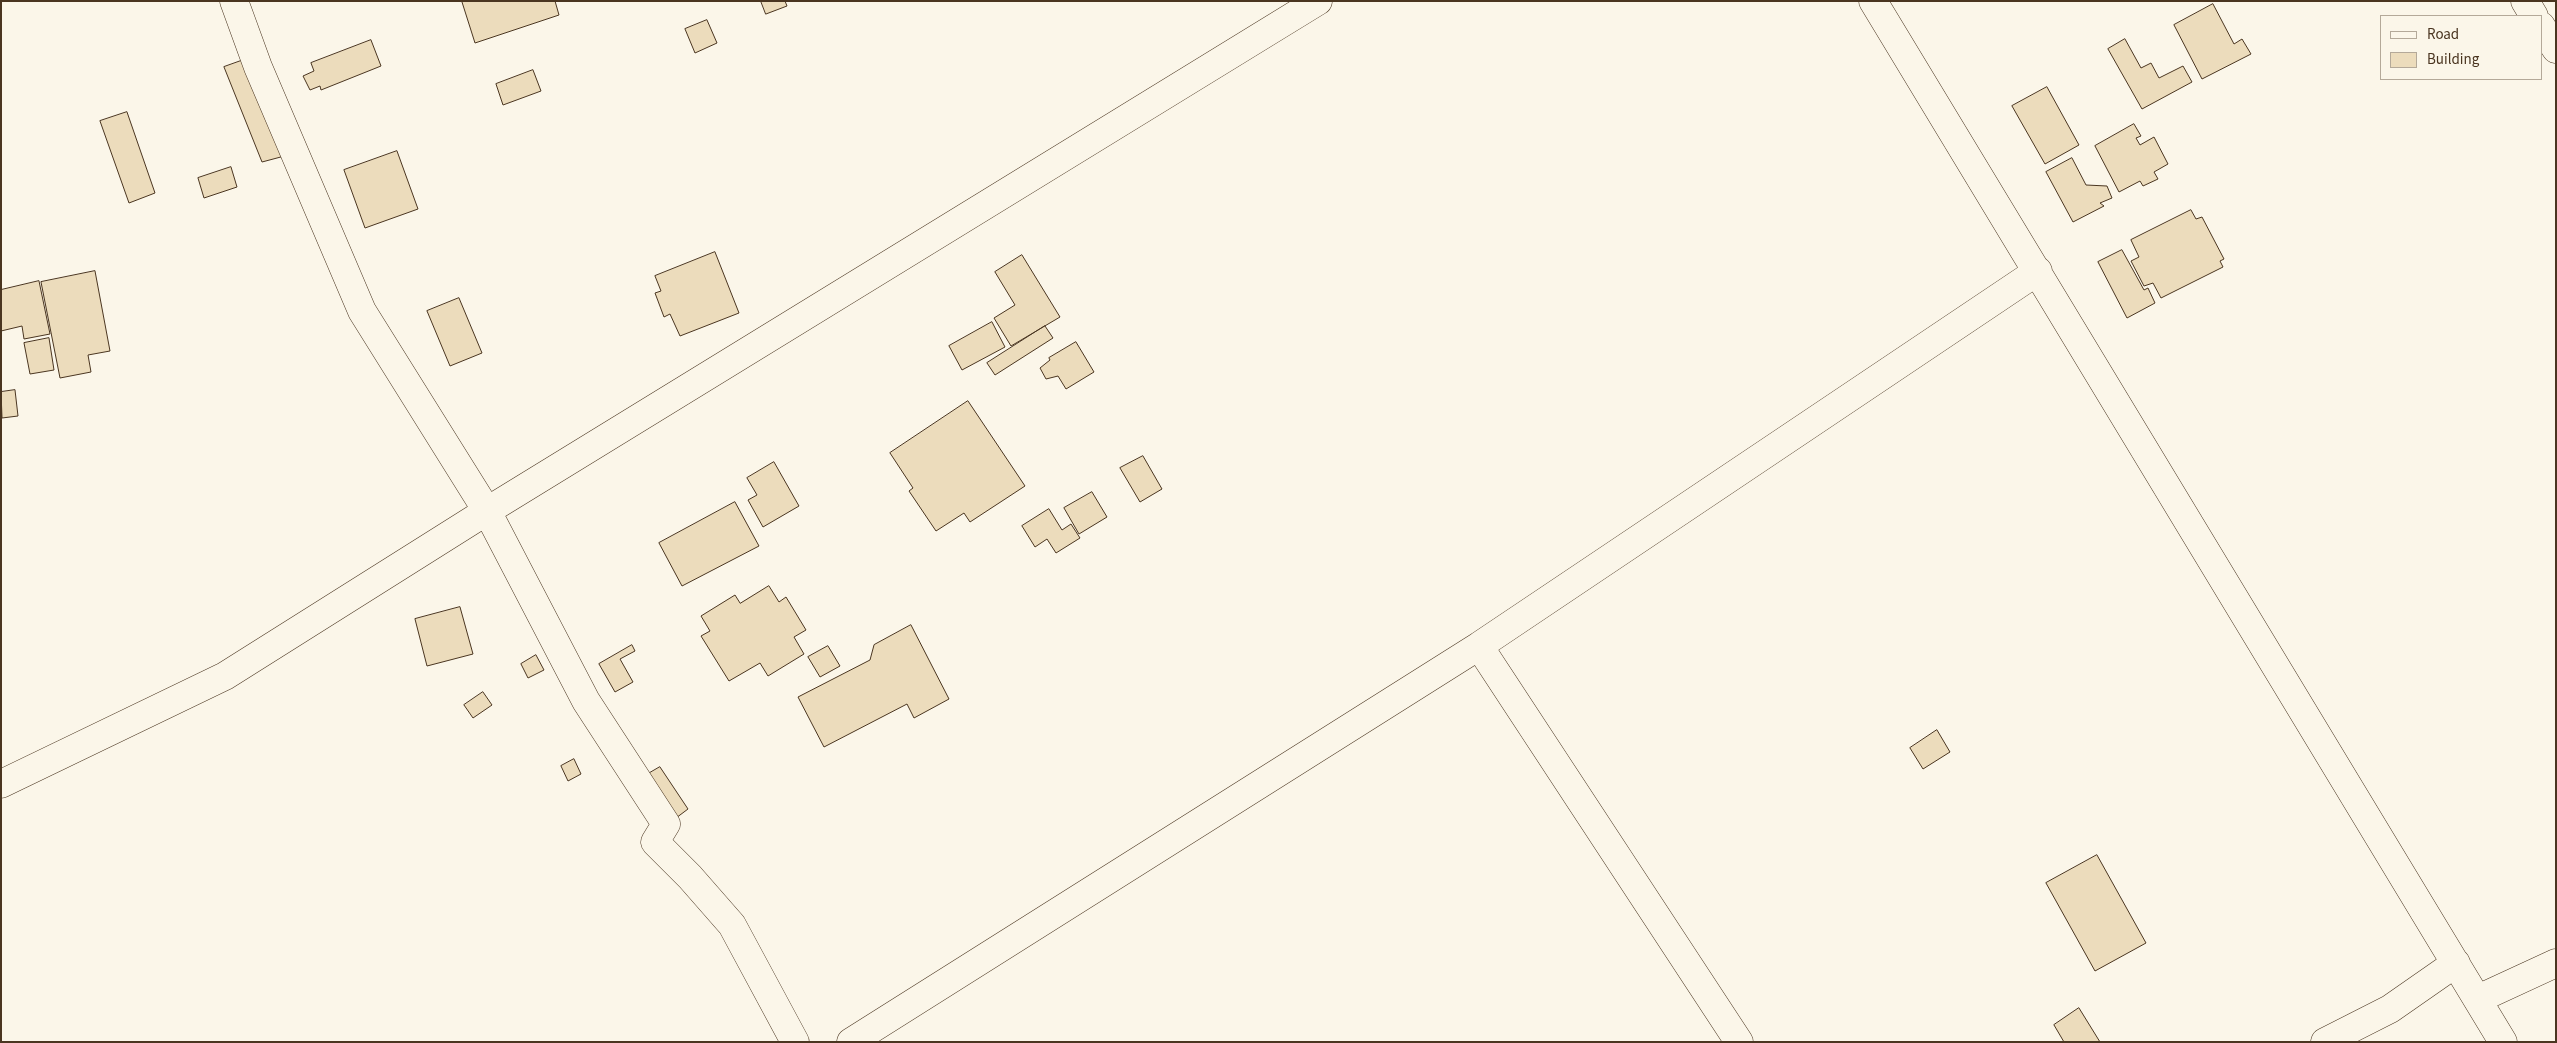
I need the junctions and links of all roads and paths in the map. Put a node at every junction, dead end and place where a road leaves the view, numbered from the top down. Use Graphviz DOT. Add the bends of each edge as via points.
graph roads {
  1 [pos="234,1"];
  2 [pos="1318,1"];
  3 [pos="1873,1"];
  4 [pos="2525,1"];
  5 [pos="2533,15"];
  6 [pos="2542,28"];
  7 [pos="2556,49"];
  8 [pos="2038,271"];
  9 [pos="487,512"];
  10 [pos="1479,646"];
  11 [pos="1,784"];
  12 [pos="2456,963"];
  13 [pos="2556,963"];
  14 [pos="2478,1000"];
  15 [pos="795,1042"];
  16 [pos="851,1042"];
  17 [pos="1740,1042"];
  18 [pos="2325,1042"];
  19 [pos="2503,1042"];
  1 -- 9 [label="street" via="258,67 362,311"];
  2 -- 9 [label="street"];
  3 -- 8 [label="street"];
  4 -- 5 [label="street"];
  6 -- 7 [label="street"];
  8 -- 10 [label="street"];
  8 -- 12 [label="street"];
  9 -- 11 [label="street" via="226,676"];
  9 -- 15 [label="street" via="586,702 666,824 655,842 732,924"];
  10 -- 16 [label="street"];
  10 -- 17 [label="street"];
  12 -- 14 [label="street"];
  12 -- 18 [label="street" via="2390,1009"];
  13 -- 14 [label="street"];
  14 -- 19 [label="street"];
}
